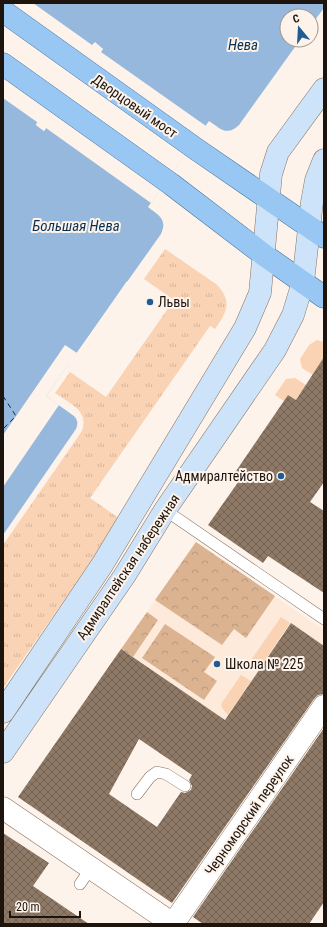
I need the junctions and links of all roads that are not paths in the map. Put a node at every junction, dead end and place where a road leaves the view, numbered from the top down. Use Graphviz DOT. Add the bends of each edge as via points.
graph roads {
  1 [pos="3,12"];
  2 [pos="3,64"];
  3 [pos="324,89"];
  4 [pos="324,160"];
  5 [pos="268,199"];
  6 [pos="317,232"];
  7 [pos="264,255"];
  8 [pos="303,282"];
  9 [pos="324,297"];
  10 [pos="165,510"];
  11 [pos="324,619"];
  12 [pos="324,706"];
  13 [pos="3,712"];
  14 [pos="3,752"];
  15 [pos="185,786"];
  16 [pos="137,794"];
  17 [pos="3,808"];
  18 [pos="173,924"];
  1 -- 5 [label="main road, Дворцовый мост"];
  2 -- 7 [label="main road" via="171,184"];
  3 -- 5 [label="main road, Адмиралтейская набережная" via="278,152 271,174"];
  4 -- 6 [label="main road, Адмиралтейская набережная" via="316,180 312,202"];
  5 -- 6 [label="main road, Дворцовый мост"];
  5 -- 7 [label="main road, Адмиралтейская набережная"];
  6 -- 8 [label="main road, Адмиралтейская набережная"];
  7 -- 8 [label="main road"];
  7 -- 13 [label="main road, Адмиралтейская набережная" via="260,293 245,328 102,565"];
  8 -- 9 [label="main road"];
  8 -- 10 [label="main road, Адмиралтейская набережная" via="293,315 275,350"];
  10 -- 11 [label="lane"];
  10 -- 14 [label="main road, Адмиралтейская набережная" via="125,575"];
  12 -- 18 [label="street, Черноморский переулок" via="238,822"];
  15 -- 16 [label="lane" via="166,774 157,772 150,776"];
  17 -- 18 [label="street" via="85,876"];
}
